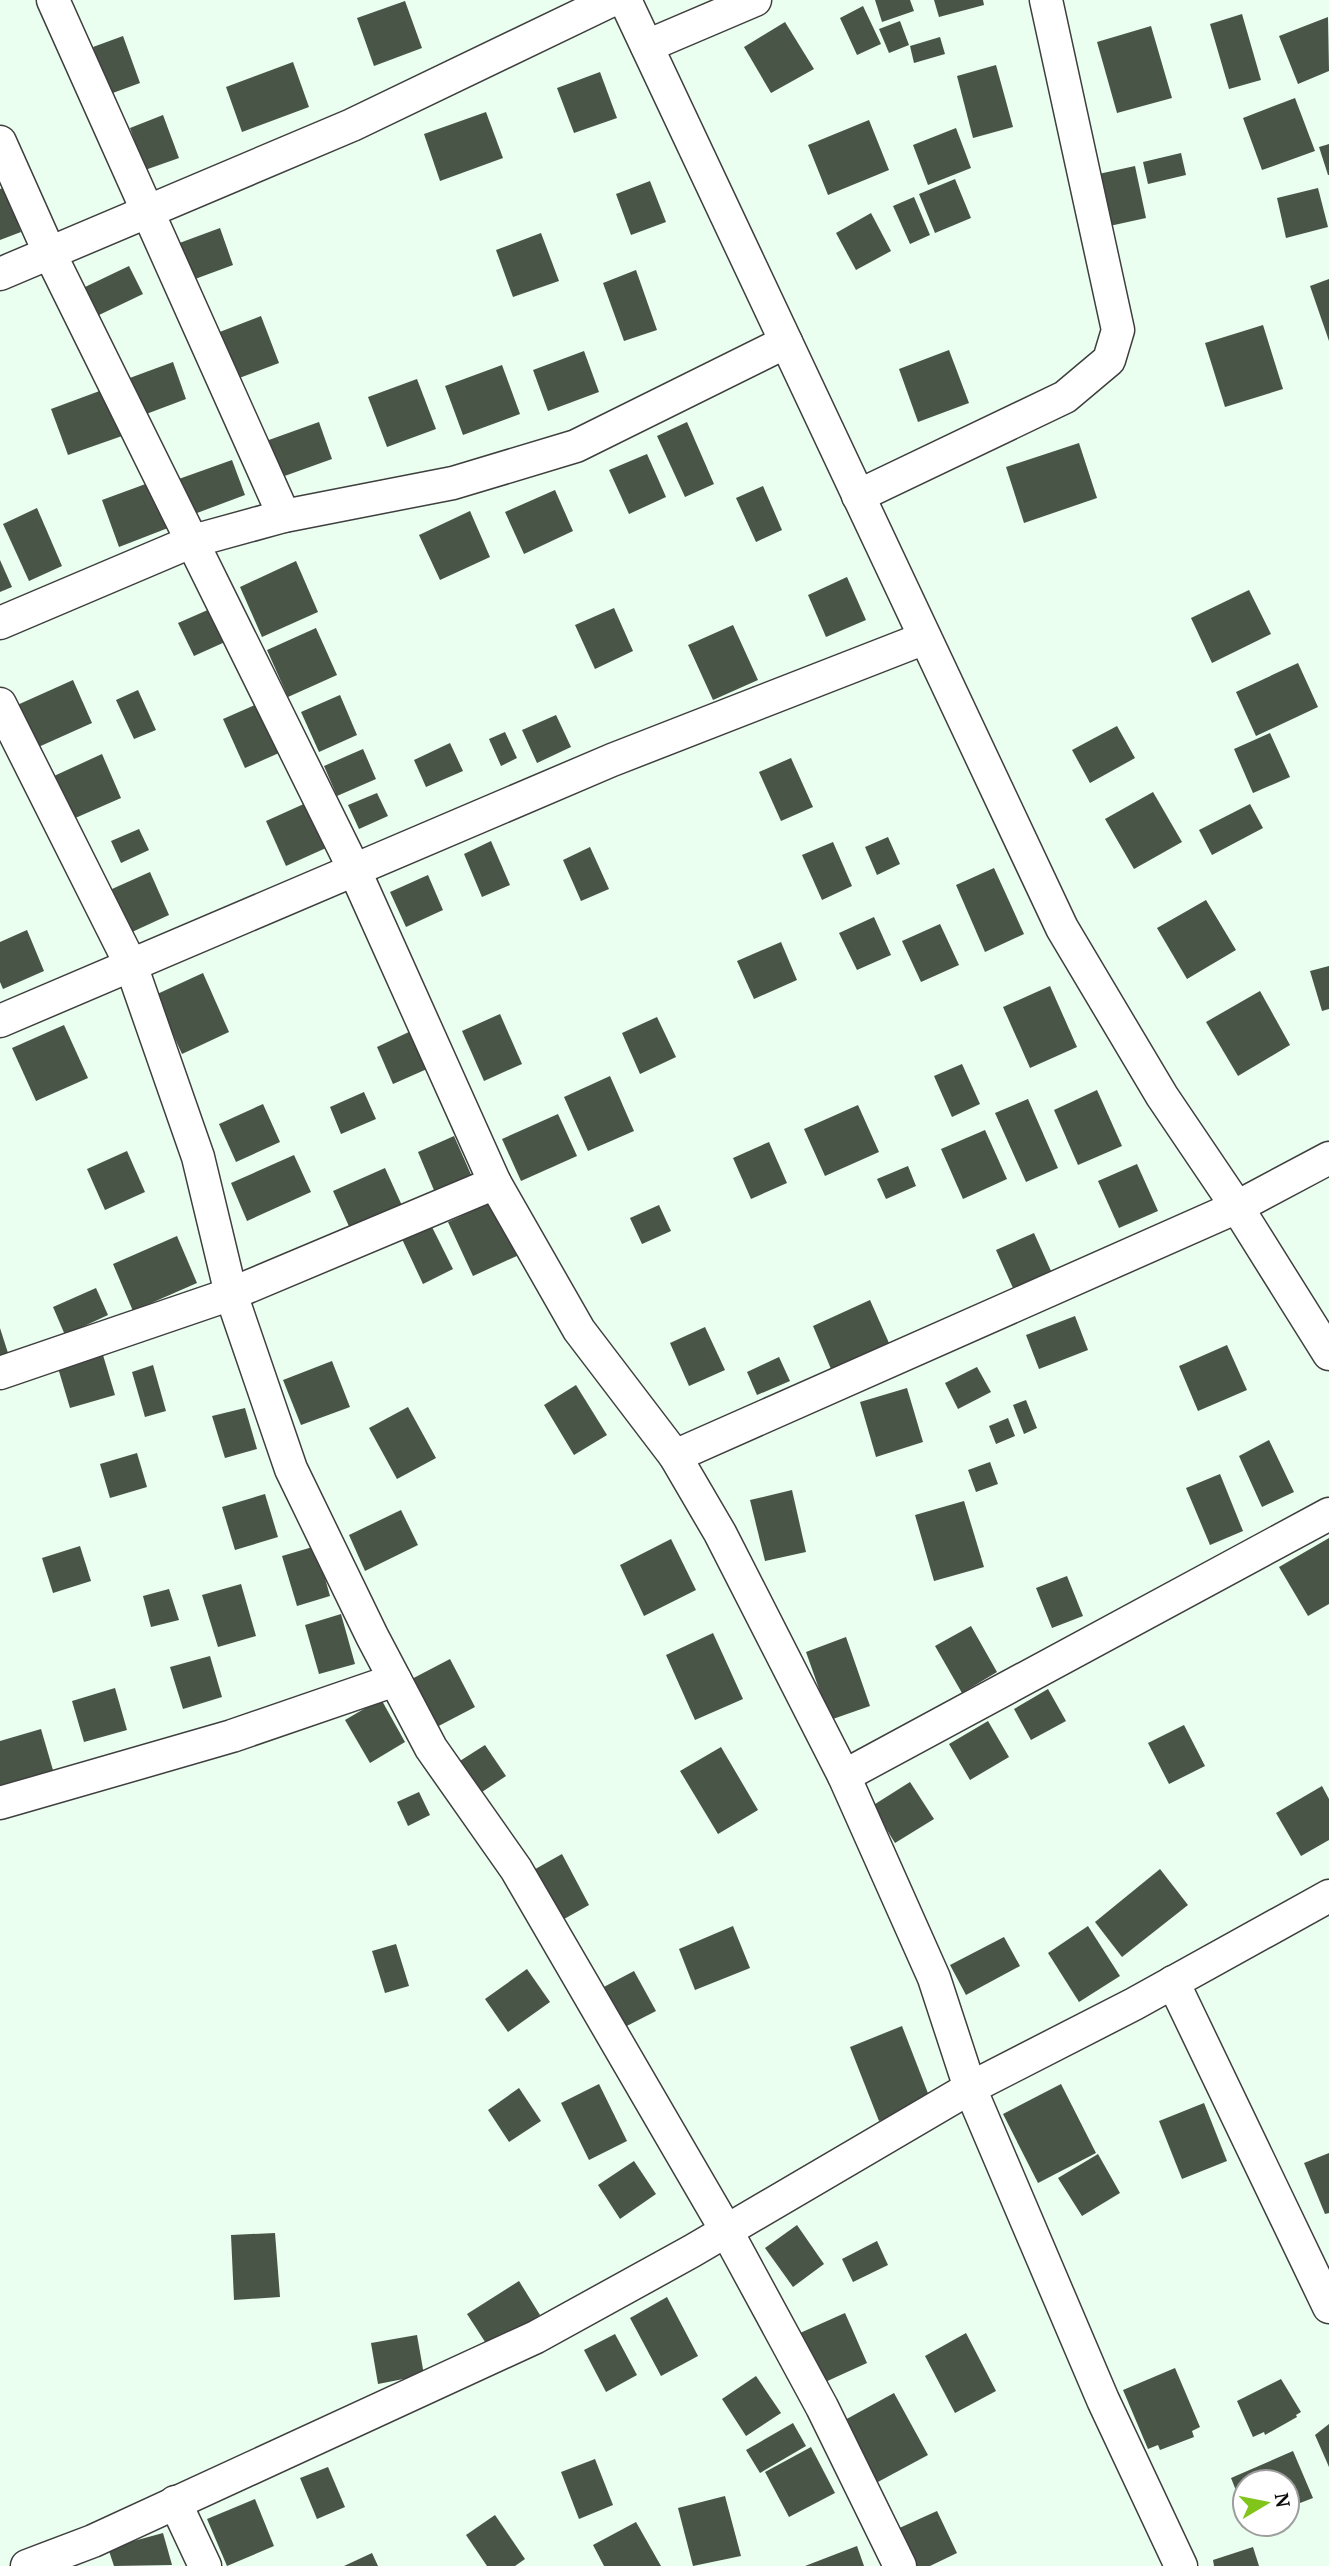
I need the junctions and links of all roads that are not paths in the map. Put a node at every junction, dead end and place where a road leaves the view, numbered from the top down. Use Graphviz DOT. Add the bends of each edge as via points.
graph roads {
  1 [pos="53,0"];
  2 [pos="612,0"];
  3 [pos="625,0"];
  4 [pos="755,0"];
  5 [pos="1046,0"];
  6 [pos="647,46"];
  7 [pos="0,142"];
  8 [pos="147,214"];
  9 [pos="50,254"];
  10 [pos="0,274"];
  11 [pos="786,342"];
  12 [pos="858,496"];
  13 [pos="284,516"];
  14 [pos="193,541"];
  15 [pos="0,623"];
  16 [pos="925,638"];
  17 [pos="0,704"];
  18 [pos="354,869"];
  19 [pos="131,965"];
  20 [pos="0,1021"];
  21 [pos="1329,1158"];
  22 [pos="495,1184"];
  23 [pos="1237,1206"];
  24 [pos="230,1294"];
  25 [pos="1329,1354"];
  26 [pos="0,1373"];
  27 [pos="675,1456"];
  28 [pos="1329,1514"];
  29 [pos="395,1680"];
  30 [pos="844,1776"];
  31 [pos="0,1803"];
  32 [pos="1329,1896"];
  33 [pos="1173,1982"];
  34 [pos="970,2088"];
  35 [pos="726,2230"];
  36 [pos="1319,2259"];
  37 [pos="1329,2307"];
  38 [pos="175,2502"];
  39 [pos="27,2566"];
  40 [pos="205,2566"];
  41 [pos="900,2566"];
  42 [pos="1181,2566"];
  1 -- 8 [label="street"];
  2 -- 8 [label="street" via="352,125"];
  3 -- 6 [label="street"];
  4 -- 6 [label="street"];
  5 -- 12 [label="street" via="1118,330 1109,360 1065,397"];
  6 -- 11 [label="street"];
  7 -- 9 [label="street"];
  8 -- 9 [label="street"];
  8 -- 13 [label="street"];
  9 -- 10 [label="street"];
  9 -- 14 [label="street"];
  11 -- 12 [label="street"];
  11 -- 13 [label="street" via="576,446 453,483"];
  12 -- 16 [label="street"];
  13 -- 14 [label="street"];
  14 -- 15 [label="street"];
  14 -- 18 [label="street"];
  16 -- 18 [label="street" via="612,760"];
  16 -- 23 [label="street" via="1062,928 1161,1096"];
  17 -- 19 [label="street"];
  18 -- 19 [label="street"];
  18 -- 22 [label="street"];
  19 -- 20 [label="street"];
  19 -- 24 [label="street" via="198,1157"];
  21 -- 23 [label="street"];
  22 -- 24 [label="street"];
  22 -- 27 [label="street" via="579,1330"];
  23 -- 25 [label="street"];
  23 -- 27 [label="street"];
  24 -- 26 [label="street"];
  24 -- 29 [label="street" via="291,1469"];
  27 -- 30 [label="street" via="720,1533"];
  28 -- 30 [label="street"];
  29 -- 31 [label="street" via="232,1736"];
  29 -- 35 [label="street" via="431,1748 516,1870 595,2001"];
  30 -- 34 [label="street" via="934,1978"];
  32 -- 33 [label="street"];
  33 -- 34 [label="street"];
  33 -- 36 [label="street"];
  34 -- 35 [label="street"];
  34 -- 42 [label="street" via="1103,2400"];
  35 -- 38 [label="street" via="536,2337"];
  35 -- 41 [label="street" via="822,2407"];
  36 -- 37 [label="street"];
  38 -- 39 [label="street"];
  38 -- 40 [label="street"];
}
